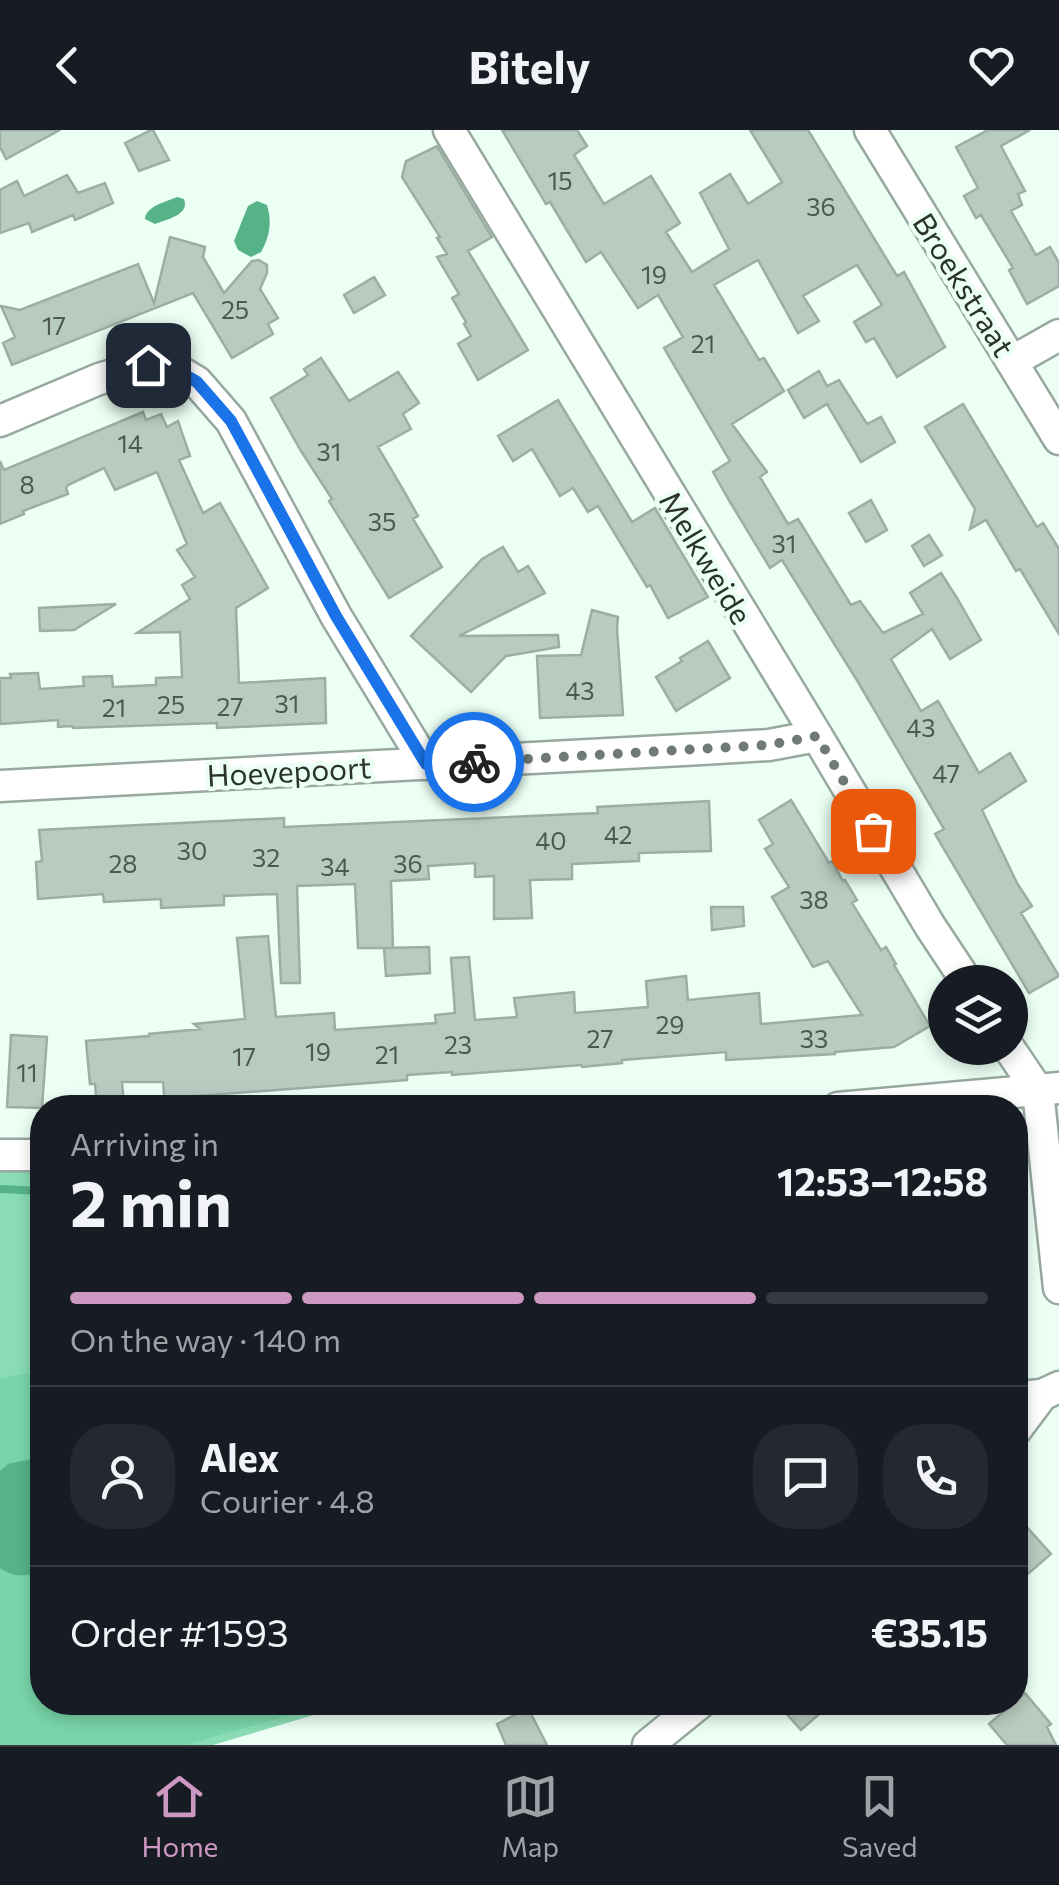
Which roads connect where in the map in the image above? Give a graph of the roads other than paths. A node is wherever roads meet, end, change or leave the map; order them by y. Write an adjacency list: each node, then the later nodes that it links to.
1 (449, 130): 7 (street, Melkweide)
2 (870, 130): 4 (street, Broekstraat)
3 (1059, 335): 4 (street)
4 (1013, 361): 6 (street, Broekstraat)
5 (0, 421): 8 (street)
6 (1059, 439)
7 (817, 736): 8 (street, Hoevepoort); 10 (street, Melkweide)
8 (426, 764): 9 (street, Hoevepoort)
9 (0, 786)
10 (955, 965)
11 (1026, 1065): 12 (street)
12 (1048, 1089): 13 (street); 16 (street)
13 (982, 1095)
14 (0, 1155): 15 (street)
15 (30, 1156)
16 (1059, 1288)
17 (684, 1715): 18 (street)
18 (648, 1745)

